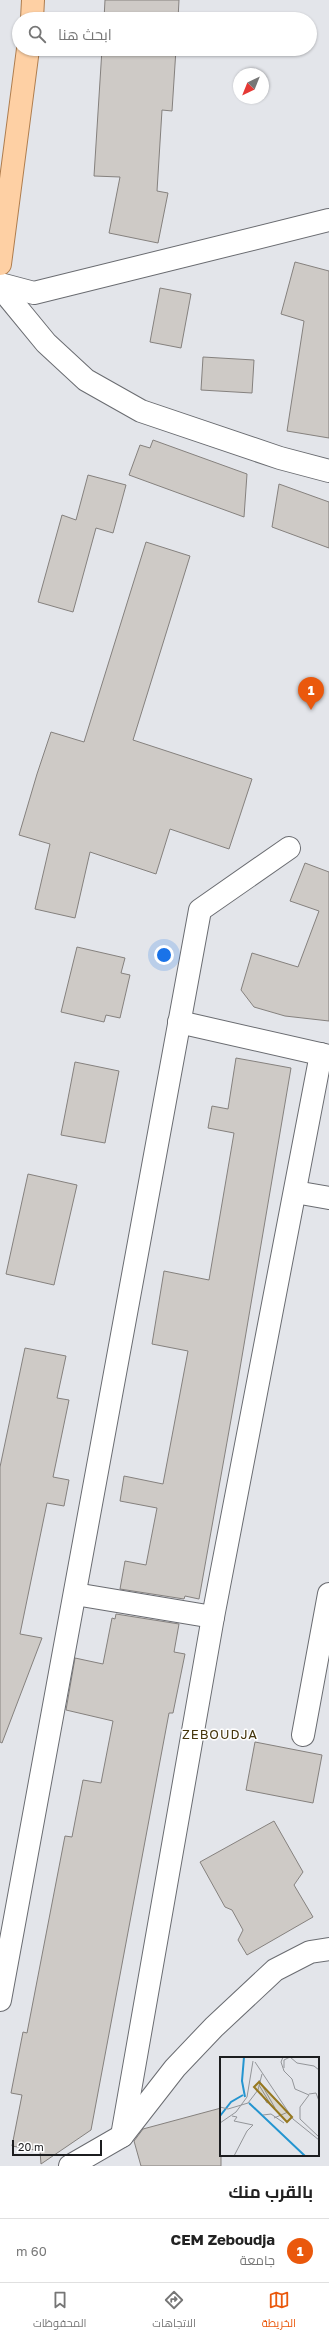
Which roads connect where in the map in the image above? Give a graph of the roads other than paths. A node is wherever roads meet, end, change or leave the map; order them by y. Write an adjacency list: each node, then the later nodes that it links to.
1 (33, 0): 2 (main road)
2 (32, 12)
3 (27, 56): 5 (main road)
4 (329, 220): 6 (street)
5 (0, 264)
6 (0, 285): 7 (street)
7 (329, 471)
8 (289, 848): 9 (street)
9 (179, 1022): 10 (street); 13 (street)
10 (325, 1055): 11 (street)
11 (295, 1192): 12 (street); 15 (street)
12 (329, 1198)
13 (75, 1594): 15 (street); 18 (street)
14 (329, 1594): 16 (street)
15 (213, 1617): 19 (street)
16 (303, 1735)
17 (329, 1949): 19 (street)
18 (0, 2000)
19 (122, 2136): 20 (street)
20 (70, 2166)

